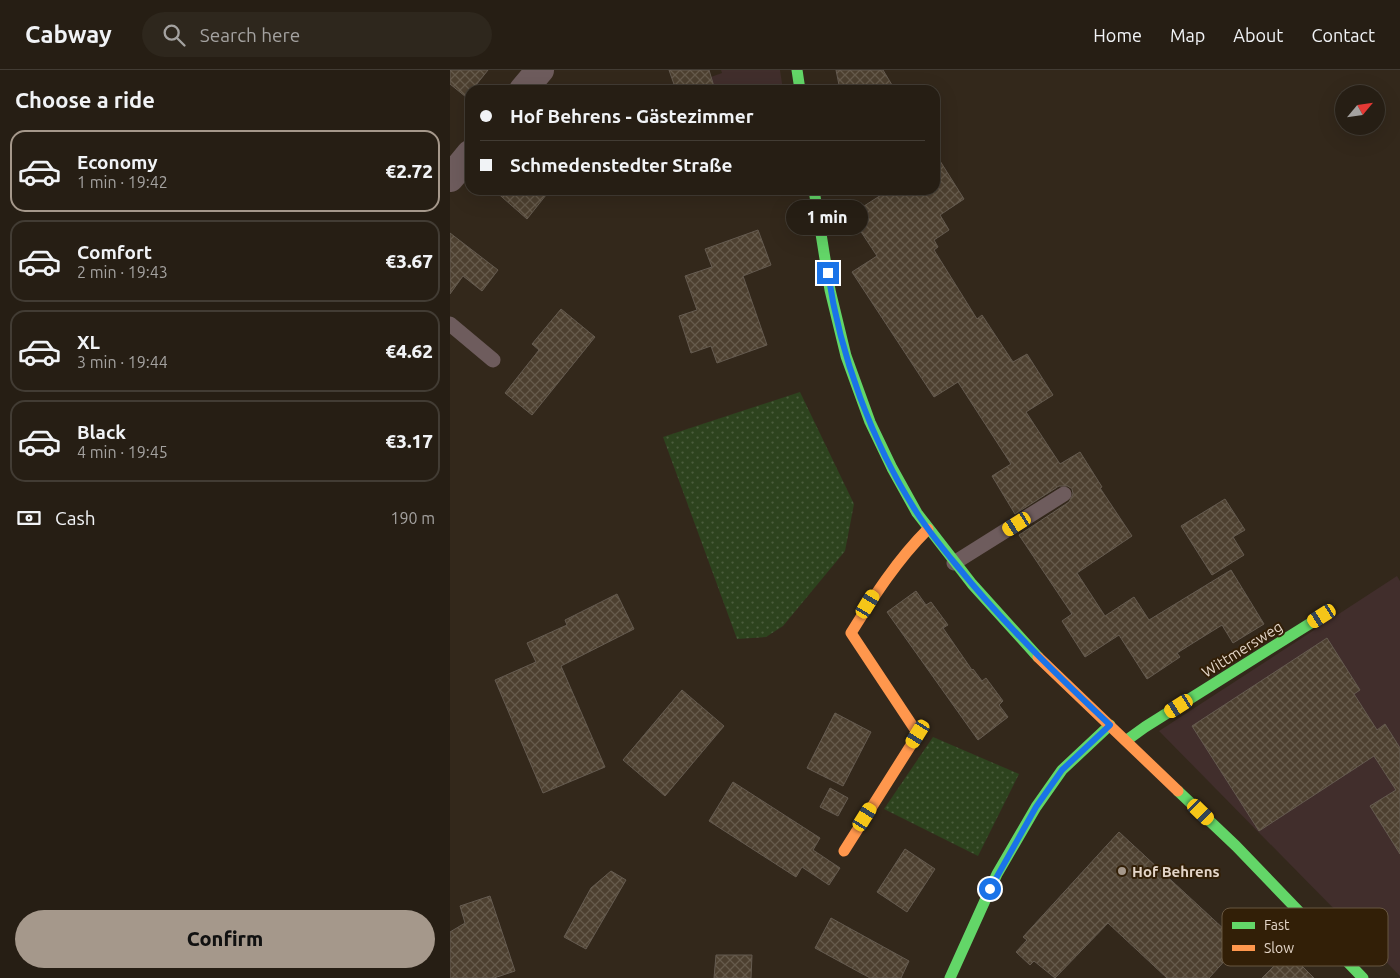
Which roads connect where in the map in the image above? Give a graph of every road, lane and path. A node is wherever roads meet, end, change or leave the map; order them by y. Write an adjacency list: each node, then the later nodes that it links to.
1 (540, 70): 3 (street)
2 (794, 71): 4 (main road)
3 (527, 85)
4 (798, 85)
5 (465, 160): 6 (street)
6 (450, 178)
7 (815, 195): 11 (main road)
8 (450, 324): 9 (lane)
9 (493, 360)
10 (1064, 494): 12 (lane)
11 (928, 529): 12 (main road); 16 (main road)
12 (954, 563): 14 (main road)
13 (1322, 616): 15 (main road, Wittmersweg)
14 (1110, 725): 15 (main road); 19 (main road)
15 (1127, 740): 17 (main road)
16 (844, 851)
17 (1296, 908)
18 (1351, 966): 20 (main road)
19 (950, 978)
20 (1363, 978)

